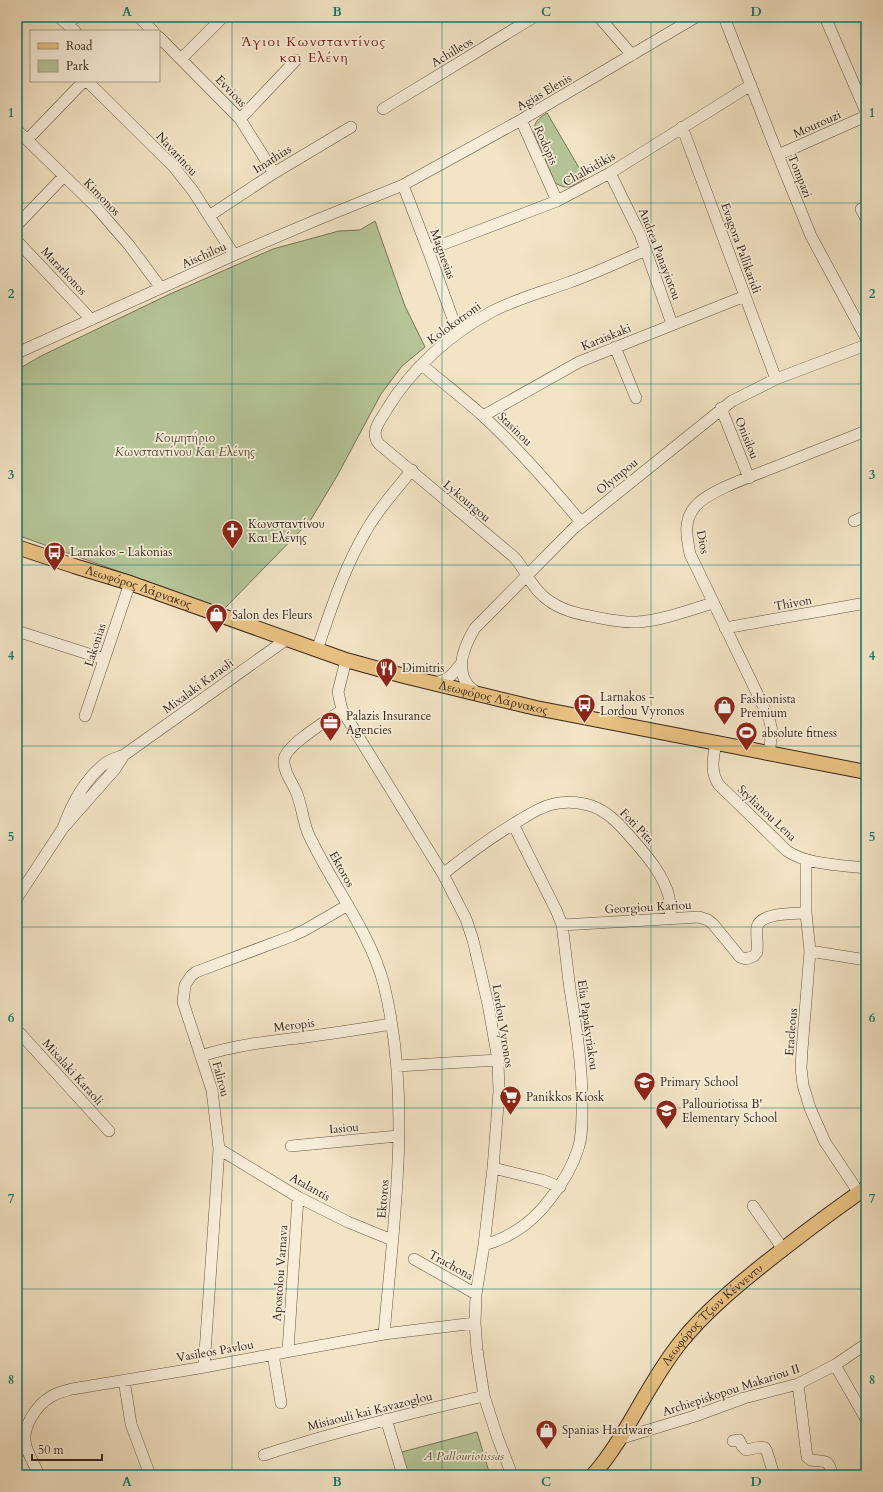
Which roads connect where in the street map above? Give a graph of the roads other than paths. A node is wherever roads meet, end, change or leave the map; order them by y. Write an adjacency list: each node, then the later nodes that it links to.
1 (139, 17): 8 (street)
2 (223, 17): 11 (street)
3 (534, 17): 16 (street, Achilleos)
4 (599, 17): 10 (street)
5 (696, 17): 10 (street, Agias Elenis)
6 (724, 17): 15 (street, Tompazi)
7 (825, 17): 17 (street)
8 (152, 30)
9 (160, 38): 11 (street, Evvioas)
10 (632, 55): 20 (street, Agias Elenis)
11 (181, 59): 19 (street, Evvioas)
12 (296, 60): 19 (street)
13 (83, 82): 24 (street)
14 (89, 82): 31 (street, Navarinou)
15 (751, 85): 22 (street, Chalkidikis); 25 (street, Tompazi)
16 (383, 109)
17 (866, 112)
18 (866, 116): 25 (street, Mourouzi)
19 (240, 119): 26 (street, Evvioas)
20 (521, 120): 29 (street, Agias Elenis); 30 (street, Rodopis)
21 (351, 127): 26 (street, Imathias)
22 (682, 127): 27 (street, Chalkidikis); 38 (street, Evagora Pallikaridi)
23 (17, 130): 24 (street, Kimonos)
24 (27, 140): 28 (street, Kimonos)
25 (778, 155): 42 (street, Tompazi)
26 (274, 172): 31 (street, Imathias)
27 (610, 173): 30 (street, Chalkidikis); 35 (street, Andrea Panayiotou)
28 (64, 176): 32 (street); 37 (street, Kimonos)
29 (403, 185): 34 (street, Magnesias); 36 (street, Aischilou)
30 (557, 201): 34 (street, Chalkidikis)
31 (209, 216): 36 (street, Navarinou)
32 (17, 225)
33 (17, 241): 39 (street, Marathonos)
34 (428, 250): 41 (street, Magnesias)
35 (646, 250): 40 (street, Andrea Panayiotou); 41 (street, Kolokotroni)
36 (234, 256): 37 (street, Aischilou)
37 (161, 288): 39 (street, Aischilou)
38 (745, 296): 40 (street, Karaiskaki); 47 (street, Evagora Pallikaridi)
39 (91, 320): 45 (street, Aischilou)
40 (672, 324): 44 (street, Karaiskaki)
41 (458, 333): 46 (street, Kolokotroni)
42 (866, 338)
43 (866, 345): 47 (street, Olympou)
44 (615, 348): 48 (street); 50 (street, Karaiskaki)
45 (17, 353)
46 (422, 365): 50 (street, Stasinou); 52 (street, Kolokotroni)
47 (776, 379): 49 (street, Olympou)
48 (636, 398)
49 (721, 408): 54 (street, Onisilou); 57 (street, Olympou)
50 (483, 416): 57 (street, Stasinou)
51 (866, 431): 54 (street, Dios)
52 (386, 449): 53 (street, Lykourgou)
53 (412, 470): 59 (street, Lykourgou); 66 (street)
54 (749, 478): 61 (street, Dios)
55 (866, 516): 56 (street)
56 (854, 521)
57 (581, 522): 59 (street, Olympou)
58 (17, 546): 60 (main road, Λεωφόρος Λάρνακος)
59 (527, 577): 61 (street, Lykourgou); 67 (street, Olympou)
60 (130, 583): 65 (main road, Λεωφόρος Λάρνακος); 68 (street, Lakonias)
61 (713, 603): 63 (street, Dios)
62 (865, 604): 63 (street, Thivon)
63 (725, 628): 77 (street, Dios)
64 (17, 631): 68 (street)
65 (287, 639): 66 (main road, Λεωφόρος Λάρνακος); 78 (street, Mixalaki Karaoli)
66 (317, 650): 69 (main road, Λεωφόρος Λάρνακος)
67 (463, 652): 70 (street); 73 (street, Olympou)
68 (104, 659): 75 (street, Lakonias)
69 (346, 660): 71 (main road, Λεωφόρος Λάρνακος); 74 (street, Lordou Vyronos)
70 (458, 666): 71 (street); 72 (street)
71 (433, 683): 72 (main road, Λεωφόρος Λάρνακος)
72 (454, 688): 73 (main road, Λεωφόρος Λάρνακος)
73 (478, 694): 76 (main road, Λεωφόρος Λάρνακος)
74 (342, 710): 86 (street, Lordou Vyronos); 88 (street, Ektoros)
75 (85, 716)
76 (716, 743): 77 (main road, Λεωφόρος Λάρνακος); 84 (street, Stylianou Lena)
77 (770, 754): 79 (main road, Λεωφόρος Λάρνακος)
78 (124, 755): 80 (street, Mixalaki Karaoli); 81 (street, Mixalaki Karaoli)
79 (866, 772)
80 (93, 775): 81 (street); 83 (street, Mixalaki Karaoli)
81 (102, 783): 83 (street, Mixalaki Karaoli)
82 (513, 824): 86 (street, Foti Pita); 90 (street, Foti Pita); 91 (street, Elia Papakyriakou)
83 (63, 828): 87 (street, Mixalaki Karaoli)
84 (806, 860): 85 (street, Stylianou Lena); 89 (street, Eracleous)
85 (866, 868)
86 (443, 874): 97 (street, Lordou Vyronos)
87 (17, 898)
88 (348, 905): 94 (street, Ektoros); 96 (street, Falirou)
89 (806, 912): 90 (street, Georgiou Kariou); 92 (street, Eracleous)
90 (670, 918): 91 (street, Georgiou Kariou)
91 (562, 925): 104 (street, Elia Papakyriakou)
92 (810, 951): 93 (street); 105 (street, Eracleous)
93 (866, 960)
94 (391, 1024): 96 (street, Meropis); 98 (street, Ektoros)
95 (17, 1030): 99 (street, Mixalaki Karaoli)
96 (201, 1056): 102 (street, Falirou)
97 (498, 1060): 98 (street); 103 (street, Lordou Vyronos)
98 (397, 1066): 100 (street, Ektoros)
99 (109, 1131)
100 (398, 1136): 101 (street, Iasiou); 108 (street, Ektoros)
101 (291, 1146)
102 (219, 1149): 106 (street, Atalantis); 119 (street, Falirou)
103 (493, 1168): 104 (street); 109 (street, Lordou Vyronos)
104 (560, 1187): 109 (street, Elia Papakyriakou)
105 (862, 1190): 110 (main road, Λεωφόρος Τζων Κέννεντυ)
106 (298, 1197): 108 (street, Atalantis); 116 (street, Apostolou Varnava)
107 (753, 1206): 110 (street)
108 (392, 1240): 114 (street, Ektoros)
109 (484, 1245): 112 (street, Lordou Vyronos)
110 (783, 1249): 126 (main road, Λεωφόρος Τζων Κέννεντυ)
111 (414, 1259): 112 (street, Trachona)
112 (476, 1294): 113 (street, Lordou Vyronos)
113 (475, 1323): 114 (street, Vasileos Pavlou); 122 (street, Lordou Vyronos)
114 (384, 1334): 116 (street, Vasileos Pavlou)
115 (866, 1344): 118 (street, Archiepiskopou Makariou II)
116 (288, 1351): 117 (street, Vasileos Pavlou)
117 (273, 1354): 119 (street, Vasileos Pavlou); 123 (street)
118 (835, 1365): 121 (street, Archiepiskopou Makariou II); 125 (street)
119 (204, 1367): 120 (street, Vasileos Pavlou)
120 (124, 1380): 129 (street, Vasileos Pavlou); 130 (street)
121 (798, 1384): 126 (street, Archiepiskopou Makariou II); 135 (street)
122 (484, 1396): 124 (street, Misiaouli kai Kavazoglou); 132 (street, Lordou Vyronos)
123 (281, 1403)
124 (386, 1419): 128 (street, Misiaouli kai Kavazoglou); 131 (street)
125 (866, 1419)
126 (619, 1438): 133 (main road, Λεωφόρος Τζων Κέννεντυ)
127 (733, 1440): 134 (street)
128 (264, 1455)
129 (40, 1475)
130 (150, 1475)
131 (403, 1475)
132 (512, 1475)
133 (593, 1475)
134 (774, 1475)
135 (832, 1475)

